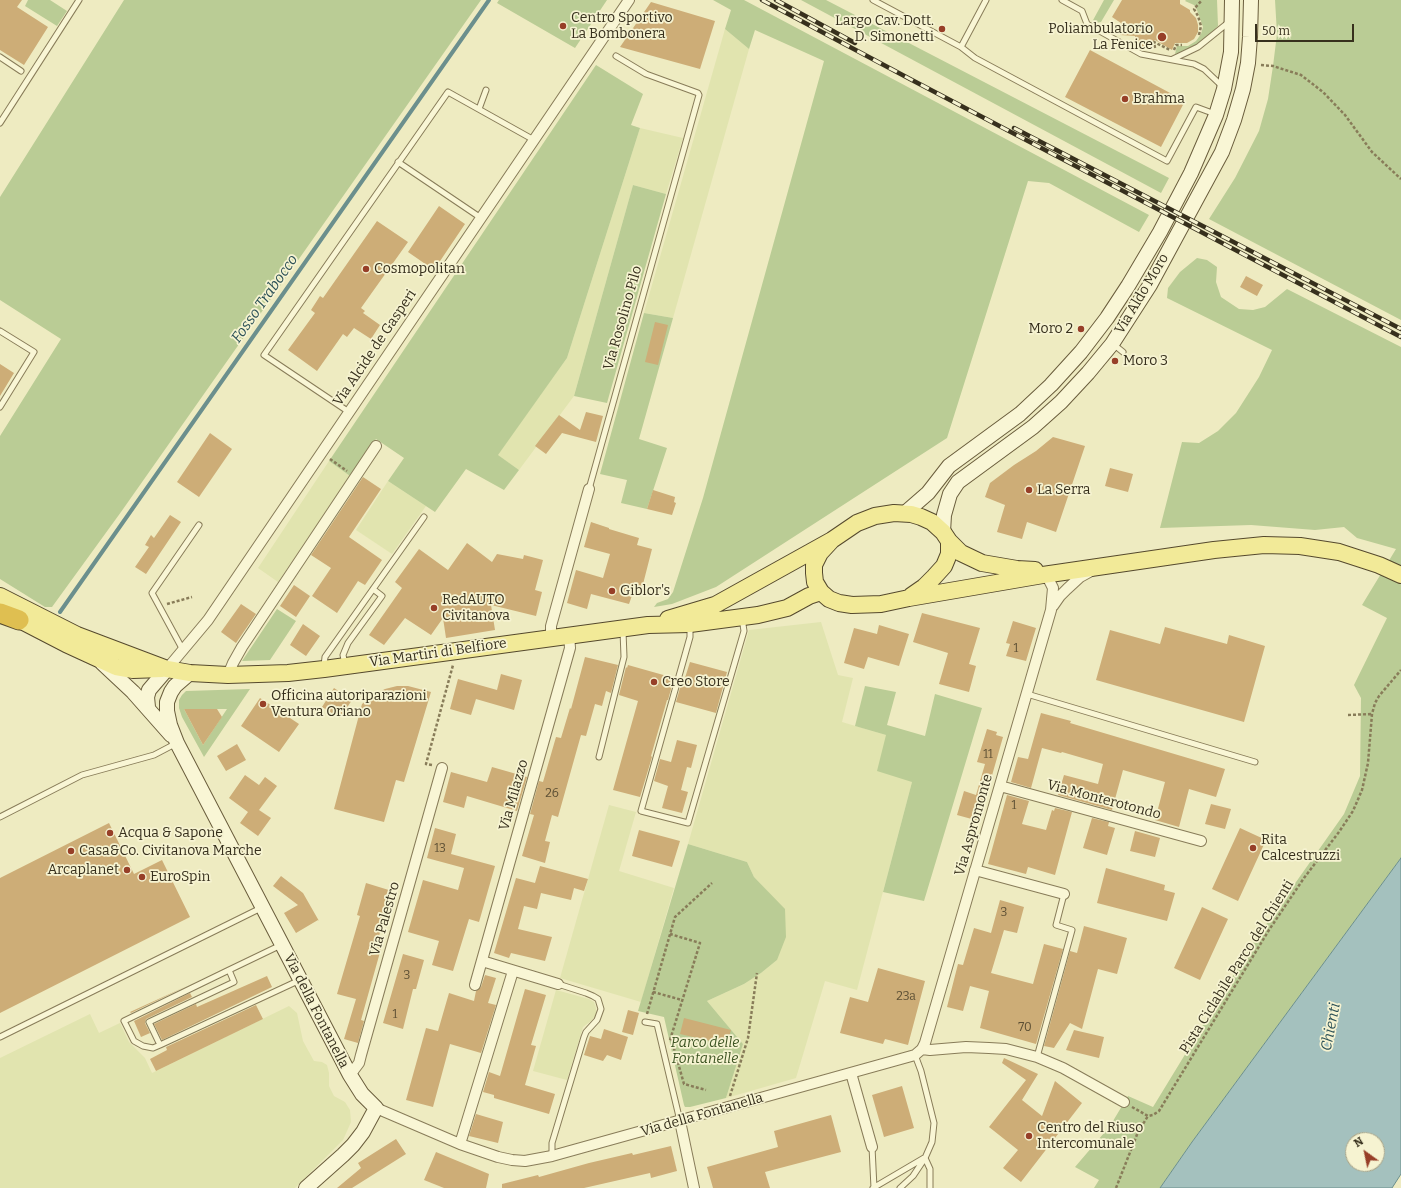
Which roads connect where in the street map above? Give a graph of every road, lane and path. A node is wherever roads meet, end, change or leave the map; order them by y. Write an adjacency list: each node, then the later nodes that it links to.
1 (79, 0): 23 (lane)
2 (629, 0): 24 (street, Via Alcide de Gasperi)
3 (873, 0): 12 (lane)
4 (986, 0): 12 (lane)
5 (1062, 0): 15 (lane)
6 (1202, 0): 10 (path)
7 (1232, 0): 9 (street, Via Aldo Moro)
8 (1251, 0): 29 (street, Via Aldo Moro)
9 (1233, 18): 16 (lane); 19 (street, Via Aldo Moro)
10 (1195, 40)
11 (1185, 45): 15 (path)
12 (961, 47): 22 (lane)
13 (616, 56): 36 (lane, Via Rosolino Pilo)
14 (0, 57): 18 (lane)
15 (1156, 58): 16 (lane)
16 (1172, 59): 19 (lane)
17 (1273, 66): 26 (path)
18 (22, 71)
19 (1224, 89): 22 (street, Via Aldo Moro)
20 (486, 90): 21 (lane)
21 (478, 109): 24 (lane); 25 (lane)
22 (1216, 115): 37 (street, Via Aldo Moro)
23 (0, 122)
24 (534, 140): 27 (street, Via Alcide de Gasperi)
25 (398, 162): 27 (lane); 32 (lane)
26 (1401, 180)
27 (481, 218): 32 (street, Via Alcide de Gasperi)
28 (0, 331): 31 (lane)
29 (1112, 344): 30 (lane); 40 (street, Via Aldo Moro)
30 (1123, 352)
31 (0, 407)
32 (349, 412): 62 (street, Via Alcide de Gasperi)
33 (376, 446): 35 (street)
34 (333, 462): 35 (path)
35 (356, 477): 70 (street)
36 (589, 489): 61 (street, Via Rosolino Pilo)
37 (905, 513): 40 (main road, Via Martiri di Belfiore); 41 (main road, Via Martiri di Belfiore)
38 (424, 517): 46 (lane)
39 (198, 525): 51 (lane)
40 (946, 537): 42 (main road, Via Martiri di Belfiore); 50 (main road)
41 (832, 540): 47 (main road, Via Martiri di Belfiore); 58 (main road, Via Martiri di Belfiore)
42 (1138, 562): 43 (main road); 44 (main road)
43 (1098, 567): 45 (main road); 53 (street, Via Aspromonte)
44 (1401, 574)
45 (1042, 575): 50 (main road); 53 (street, Via Aspromonte)
46 (373, 589): 64 (lane); 67 (lane)
47 (821, 592): 50 (main road); 55 (main road, Via Martiri di Belfiore)
48 (0, 596): 66 (main road, Via Martiri di Belfiore)
49 (192, 597): 51 (path)
50 (908, 598)
51 (160, 606): 62 (lane)
52 (0, 608): 56 (main road, Via Martiri di Belfiore)
53 (1051, 610): 71 (street, Via Aspromonte)
54 (0, 613): 56 (highway)
55 (742, 618): 57 (main road, Via Martiri di Belfiore); 57 (lane)
56 (19, 620): 63 (main road, Via Martiri di Belfiore)
57 (690, 624): 58 (main road, Via Martiri di Belfiore)
58 (648, 625): 59 (main road, Via Martiri di Belfiore)
59 (622, 628): 60 (main road, Via Martiri di Belfiore); 76 (lane)
60 (569, 636): 61 (main road, Via Martiri di Belfiore); 88 (street, Via Milazzo)
61 (551, 638): 64 (main road, Via Martiri di Belfiore)
62 (183, 650): 66 (street, Via Alcide de Gasperi)
63 (96, 658): 66 (main road, Via Martiri di Belfiore); 72 (street)
64 (345, 666): 67 (main road, Via Martiri di Belfiore)
65 (453, 666): 78 (path)
66 (167, 669): 69 (main road, Via Martiri di Belfiore); 72 (street)
67 (324, 669): 70 (main road, Via Martiri di Belfiore)
68 (1401, 670): 73 (path, Pista Ciclabile Parco del Chienti)
69 (190, 673): 70 (main road, Via Martiri di Belfiore); 75 (street)
70 (228, 675)
71 (1027, 694): 77 (lane); 79 (street, Via Aspromonte)
72 (148, 707): 75 (street)
73 (1372, 714): 74 (path); 111 (path, Pista Ciclabile Parco del Chienti)
74 (1348, 715)
75 (177, 743): 80 (lane); 85 (street, Via della Fontanella)
76 (599, 757)
77 (1255, 762)
78 (442, 768): 106 (street, Via Palestro)
79 (1000, 786): 81 (street, Via Monterotondo); 82 (street, Via Aspromonte)
80 (0, 817)
81 (1201, 840)
82 (975, 870): 84 (street); 102 (street, Via Aspromonte)
83 (712, 883): 86 (path)
84 (1064, 894): 104 (lane)
85 (263, 907): 87 (street, Via della Fontanella); 99 (lane)
86 (670, 934): 95 (path); 96 (path)
87 (282, 945): 89 (lane); 92 (street, Via della Fontanella)
88 (482, 961): 90 (street); 94 (street, Via Milazzo)
89 (228, 970): 101 (lane); 101 (lane)
90 (513, 971): 93 (street); 113 (street)
91 (757, 973): 110 (path)
92 (300, 980): 101 (lane); 106 (street, Via della Fontanella)
93 (558, 984): 115 (lane)
94 (475, 985)
95 (653, 992): 96 (path); 97 (path)
96 (682, 1000): 100 (path)
97 (648, 1013)
98 (645, 1022): 103 (lane)
99 (0, 1037)
100 (670, 1038): 103 (path); 107 (path)
101 (160, 1045)
102 (919, 1052): 104 (street, Via della Fontanella); 105 (street, Via della Fontanella); 116 (lane)
103 (665, 1056): 112 (lane)
104 (1037, 1057): 108 (street, Via della Fontanella)
105 (851, 1073): 110 (street, Via della Fontanella); 114 (street)
106 (350, 1075): 109 (street, Via della Fontanella)
107 (706, 1090)
108 (1124, 1102): 111 (path)
109 (376, 1108): 113 (street, Via della Fontanella); 117 (street)
110 (727, 1108): 112 (street, Via della Fontanella)
111 (1148, 1116): 122 (path)
112 (680, 1121): 115 (street, Via della Fontanella); 118 (street)
113 (460, 1144): 115 (street, Via della Fontanella)
114 (872, 1148): 119 (lane)
115 (552, 1156)
116 (926, 1158): 119 (lane); 120 (lane); 121 (lane)
117 (306, 1188)
118 (694, 1188)
119 (874, 1188)
120 (900, 1188)
121 (930, 1188)
122 (1116, 1188)

